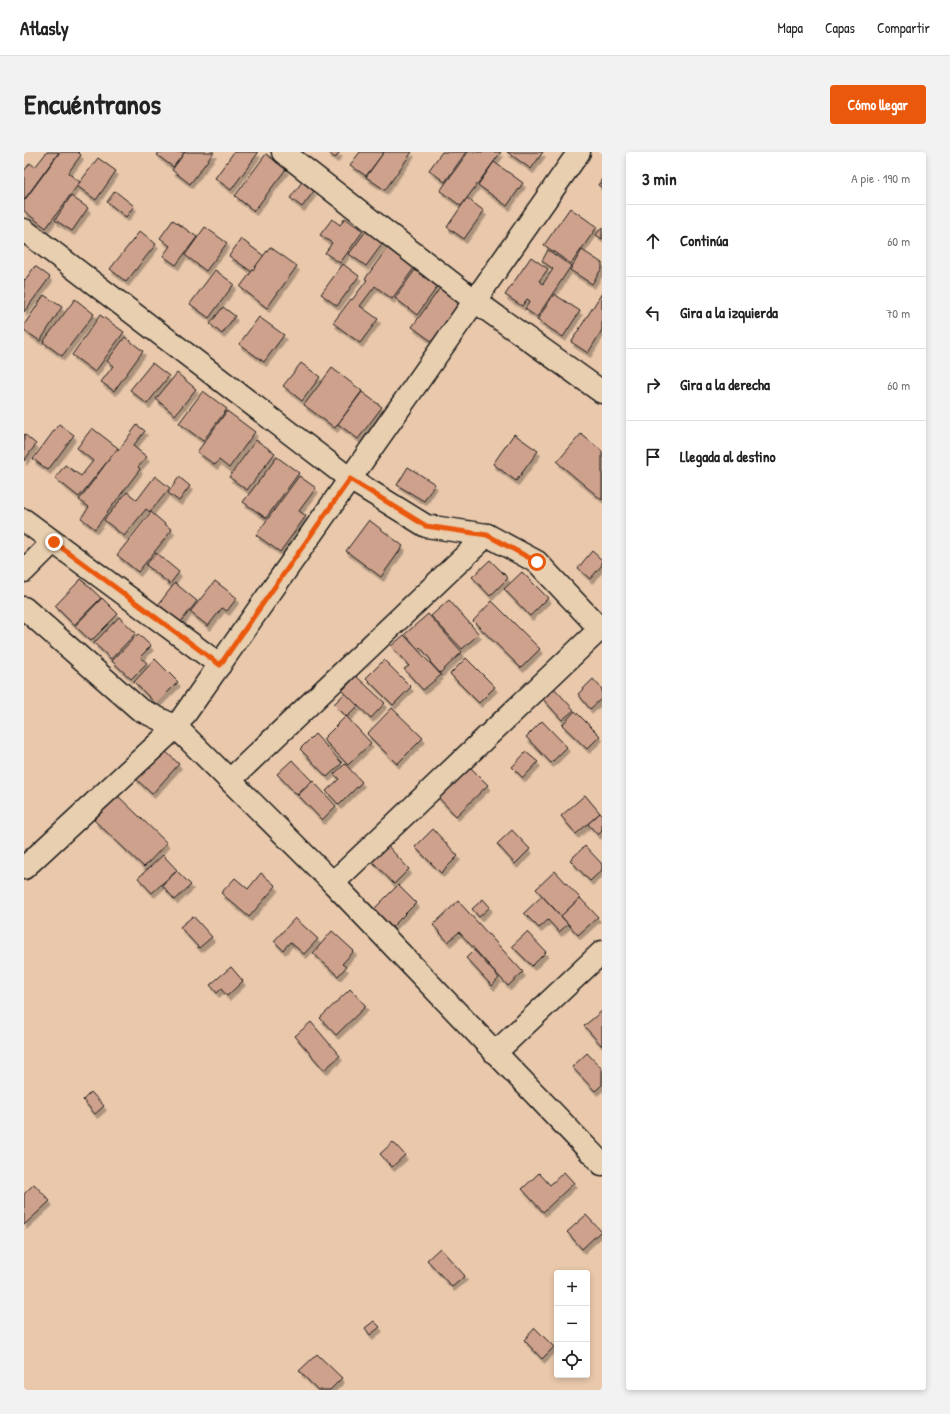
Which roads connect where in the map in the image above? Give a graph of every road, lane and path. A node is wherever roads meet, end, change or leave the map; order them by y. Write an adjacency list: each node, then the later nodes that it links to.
1 (283, 152): 4 (street)
2 (579, 152): 4 (street)
3 (24, 230): 6 (street)
4 (475, 301): 5 (street); 6 (street)
5 (602, 392)
6 (350, 479): 8 (street); 13 (street)
7 (24, 520): 9 (street)
8 (487, 535): 12 (street); 15 (street)
9 (54, 542): 10 (street); 13 (street)
10 (24, 571)
11 (24, 608): 14 (street)
12 (601, 630): 17 (street)
13 (220, 665): 14 (street)
14 (176, 727): 15 (street); 16 (street)
15 (230, 780): 17 (street)
16 (24, 868)
17 (333, 884): 19 (street)
18 (602, 952): 19 (street)
19 (495, 1053): 20 (street)
20 (602, 1164)

